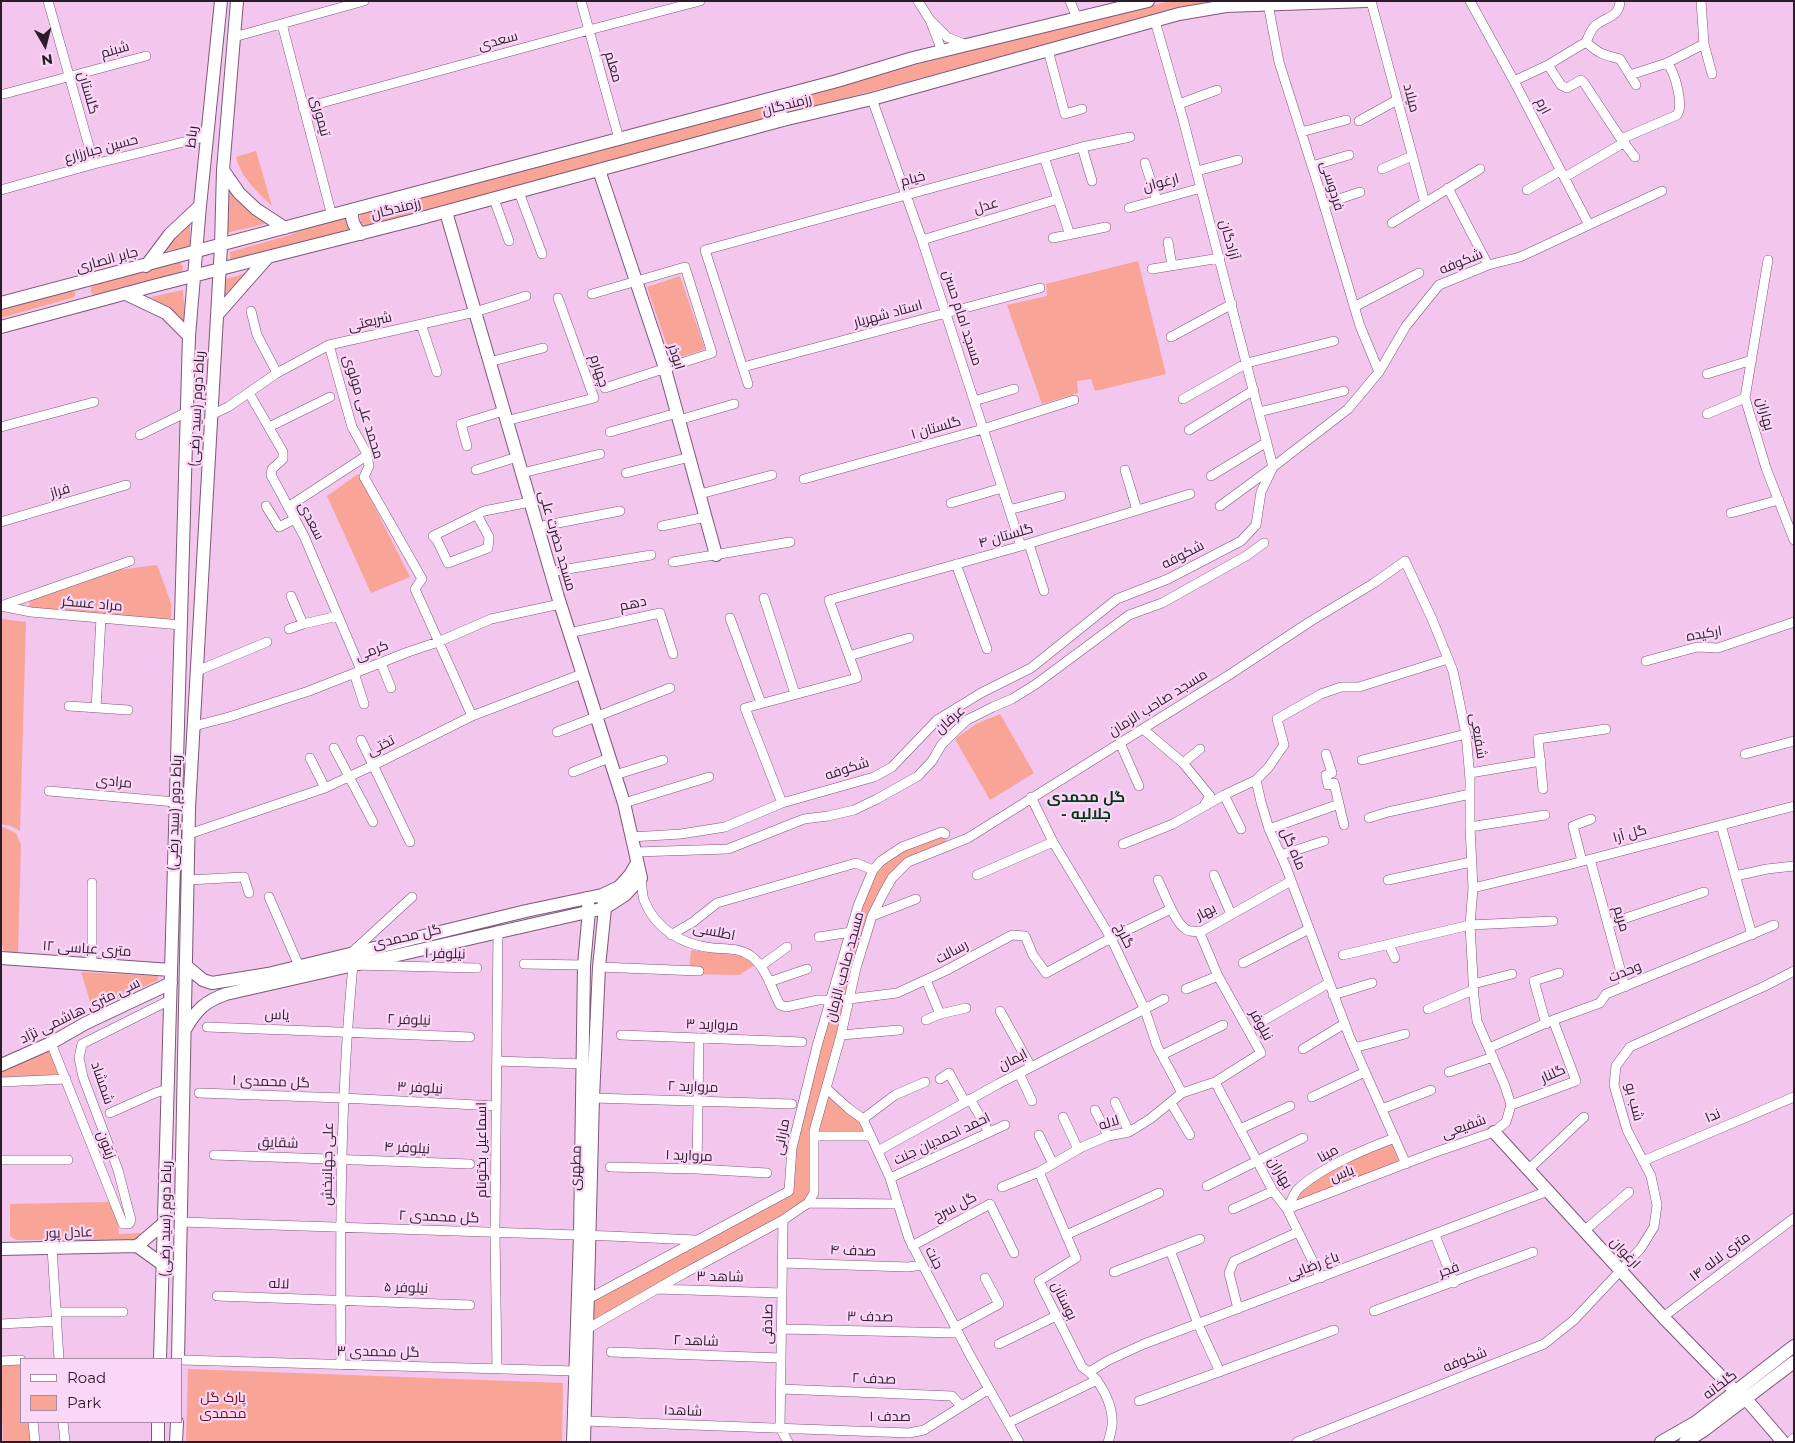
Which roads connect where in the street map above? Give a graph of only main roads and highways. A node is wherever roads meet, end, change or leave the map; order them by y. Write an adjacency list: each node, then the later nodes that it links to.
1 (221, 1): 10 (main road, رباط)
2 (237, 1): 8 (main road)
3 (1148, 1): 5 (main road, رزمندگان)
4 (1366, 1): 7 (main road, رزمندگان)
5 (1120, 4): 6 (main road, رزمندگان)
6 (775, 98): 7 (main road); 11 (main road, رزمندگان)
7 (783, 120): 9 (main road, رزمندگان)
8 (224, 170): 13 (main road); 15 (main road)
9 (599, 170): 12 (main road, رزمندگان); 30 (main road, ابوذر)
10 (200, 206): 16 (main road, رباط); 18 (main road)
11 (352, 211): 13 (main road, رزمندگان); 14 (main road)
12 (446, 212): 14 (main road, رزمندگان); 31 (main road, مسجد حضرت علی)
13 (286, 228): 15 (main road, رزمندگان)
14 (361, 234): 17 (main road, رزمندگان)
15 (221, 246): 16 (main road, جابر انصاری); 19 (main road)
16 (197, 252): 18 (main road, جابر انصاری); 20 (main road, رباط)
17 (268, 257): 19 (main road, رزمندگان); 25 (main road)
18 (146, 266): 21 (main road, جابر انصاری)
19 (220, 270): 20 (main road); 25 (main road, رباط دوم (سید رضی))
20 (194, 276): 22 (main road); 27 (main road, رباط دوم (سید رضی))
21 (78, 284): 23 (main road, جابر انصاری); 24 (main road)
22 (126, 294): 24 (main road); 27 (main road)
23 (1, 303)
24 (84, 305): 26 (main road)
25 (217, 315): 29 (main road, رباط دوم (سید رضی))
26 (1, 327)
27 (189, 336): 28 (main road, رباط دوم (سید رضی))
28 (184, 502): 29 (main road); 40 (main road, رباط دوم (سید رضی))
29 (206, 503): 39 (main road, رباط دوم (سید رضی))
30 (716, 555)
31 (636, 857): 32 (main road, مسجد حضرت علی); 33 (main road, گل محمدی)
32 (641, 878): 35 (main road, گل محمدی)
33 (602, 895): 34 (main road, گل محمدی); 35 (main road, مطهری)
34 (587, 898): 36 (main road, مطهری); 38 (main road, گل محمدی)
35 (605, 908): 36 (main road, گل محمدی); 50 (main road, مطهری)
36 (590, 911): 38 (main road, گل محمدی); 50 (main road, مطهری)
37 (1, 958): 40 (main road, ۱۲ متری عباسی)
38 (352, 959): 42 (main road, گل محمدی); 43 (main road, گل محمدی)
39 (186, 966): 42 (main road); 44 (main road, رباط دوم (سید رضی))
40 (171, 970): 41 (main road, رباط دوم (سید رضی))
41 (171, 983): 45 (main road, سی متری هاشمی نژاد); 46 (main road, رباط دوم (سید رضی))
42 (212, 983): 43 (main road)
43 (212, 999): 44 (main road, گل محمدی)
44 (185, 1030): 47 (main road, رباط دوم (سید رضی))
45 (1, 1065)
46 (168, 1089): 47 (main road); 49 (main road, رباط دوم (سید رضی))
47 (184, 1090): 56 (main road, رباط دوم (سید رضی))
48 (1494, 1132): 58 (main road, ارغوان)
49 (164, 1223): 51 (main road); 53 (main road, رباط دوم (سید رضی))
50 (585, 1235): 63 (main road, مطهری); 64 (main road, مطهری)
51 (138, 1246): 52 (main road, عادل پور); 53 (main road)
52 (1, 1250)
53 (162, 1264): 55 (main road, رباط دوم (سید رضی))
54 (1794, 1346): 58 (main road, گلخانه)
55 (160, 1358)
56 (180, 1358)
57 (1794, 1362): 58 (main road, گلخانه)
58 (1741, 1398): 65 (main road, گلخانه); 66 (main road, گلخانه); 67 (main road); 68 (main road)
59 (158, 1423): 61 (main road)
60 (177, 1423): 62 (main road)
61 (158, 1442)
62 (176, 1442)
63 (573, 1442)
64 (584, 1442)
65 (1661, 1442)
66 (1686, 1442)
67 (1775, 1442)
68 (1783, 1442)

